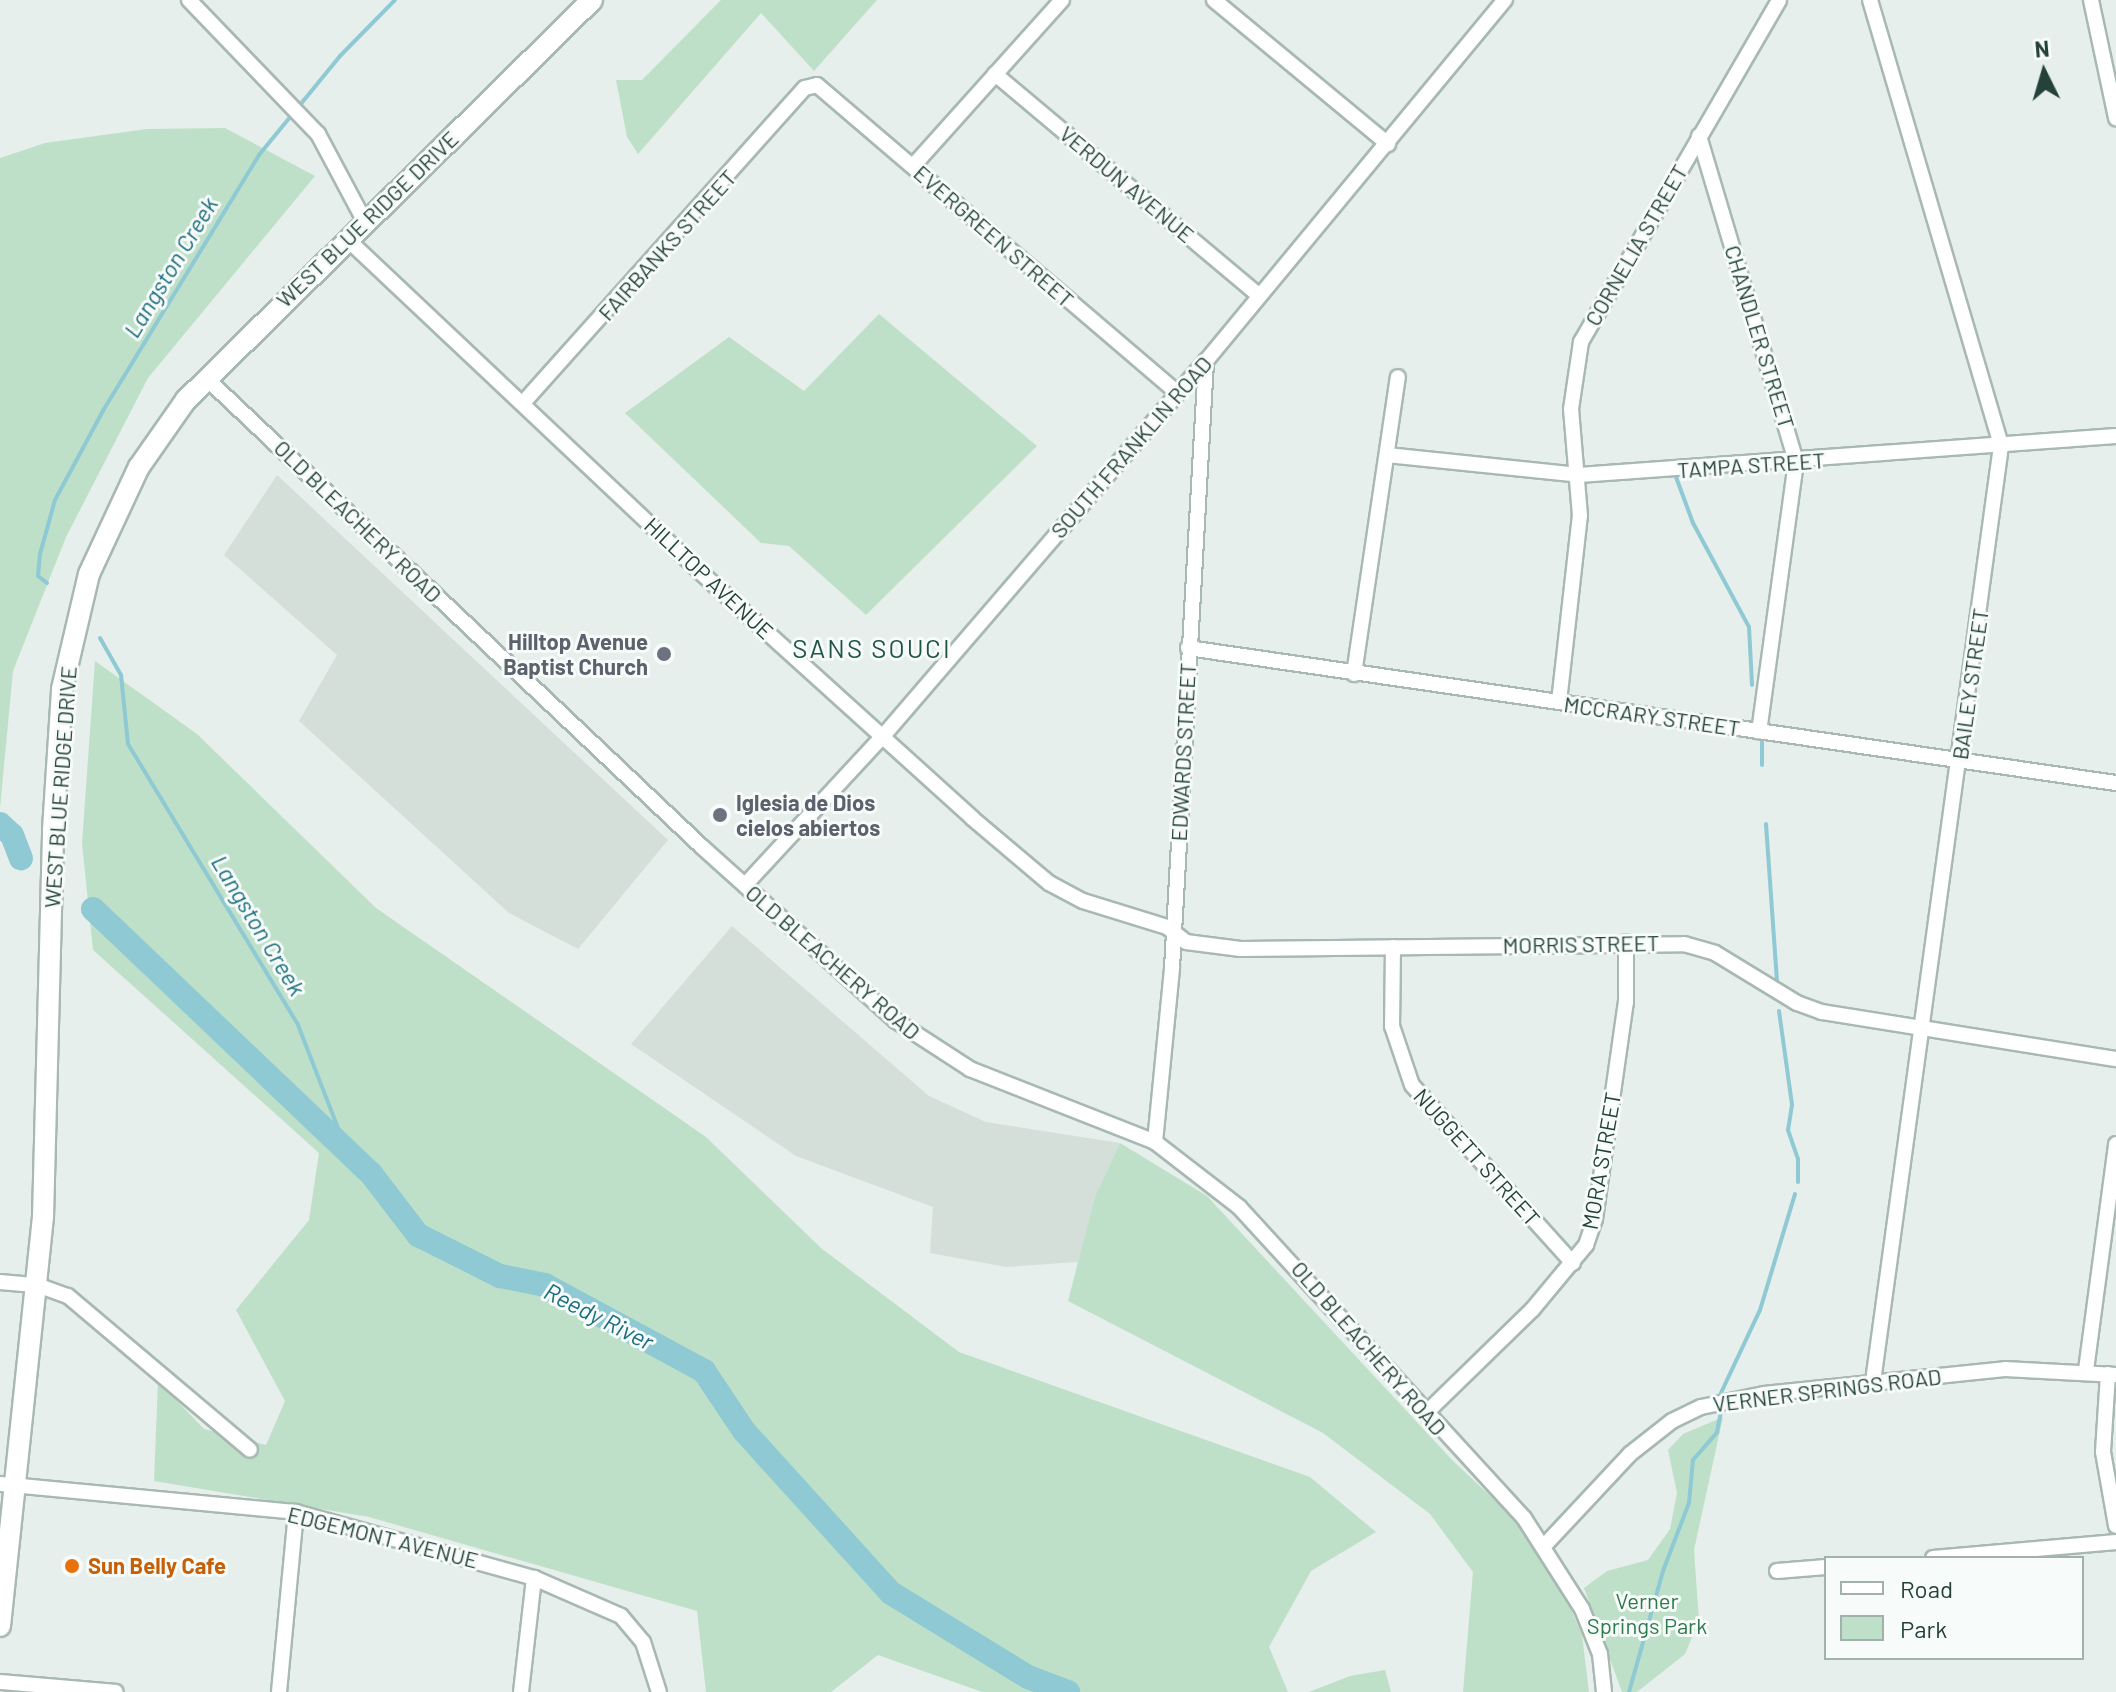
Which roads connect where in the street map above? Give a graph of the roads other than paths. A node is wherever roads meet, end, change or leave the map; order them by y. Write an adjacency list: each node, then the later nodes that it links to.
1 (189, 0): 15 (street)
2 (592, 0): 15 (main road, WEST BLUE RIDGE DRIVE)
3 (1062, 0): 9 (street)
4 (1214, 0): 13 (street)
5 (1505, 0): 13 (street, SOUTH FRANKLIN ROAD)
6 (1779, 0): 12 (street, CORNELIA STREET)
7 (1870, 0): 24 (street, BAILEY STREET)
8 (2091, 0): 11 (street)
9 (995, 74): 14 (street); 17 (street, VERDUN AVENUE)
10 (809, 85): 14 (street, EVERGREEN STREET); 22 (street, FAIRBANKS STREET)
11 (2116, 118)
12 (1699, 136): 26 (street, CHANDLER STREET); 27 (street, CORNELIA STREET)
13 (1388, 144): 17 (street, SOUTH FRANKLIN ROAD)
14 (913, 166): 21 (street, EVERGREEN STREET)
15 (365, 222): 16 (main road, WEST BLUE RIDGE DRIVE)
16 (347, 239): 20 (main road, WEST BLUE RIDGE DRIVE); 22 (street, HILLTOP AVENUE)
17 (1258, 295): 18 (street, SOUTH FRANKLIN ROAD)
18 (1206, 361): 21 (street, SOUTH FRANKLIN ROAD); 28 (street, EDWARDS STREET)
19 (1398, 377): 25 (street)
20 (206, 378): 35 (street, OLD BLEACHERY ROAD); 45 (main road, WEST BLUE RIDGE DRIVE)
21 (1177, 393): 32 (street, SOUTH FRANKLIN ROAD)
22 (523, 403): 32 (street, HILLTOP AVENUE)
23 (2116, 436): 24 (street, TAMPA STREET)
24 (2001, 446): 26 (street, TAMPA STREET); 33 (street, BAILEY STREET)
25 (1387, 455): 27 (street, TAMPA STREET); 29 (street)
26 (1796, 462): 27 (street, TAMPA STREET); 31 (street, CHANDLER STREET)
27 (1579, 475): 30 (street, CORNELIA STREET)
28 (1188, 648): 29 (street, MCCRARY STREET); 36 (street, EDWARDS STREET)
29 (1354, 674): 30 (street, MCCRARY STREET)
30 (1559, 702): 31 (street, MCCRARY STREET)
31 (1759, 731): 33 (street, MCCRARY STREET)
32 (884, 735): 35 (street, SOUTH FRANKLIN ROAD); 36 (street, HILLTOP AVENUE)
33 (1958, 761): 34 (street, MCCRARY STREET); 39 (street, BAILEY STREET)
34 (2116, 783)
35 (745, 885): 41 (street, OLD BLEACHERY ROAD)
36 (1173, 933): 38 (street, MORRIS STREET); 41 (street, EDWARDS STREET)
37 (1626, 942): 38 (street, MORRIS STREET); 39 (street, MORRIS STREET); 43 (street, MORA STREET)
38 (1393, 947): 43 (street, NUGGETT STREET)
39 (1921, 1028): 40 (street, MORRIS STREET); 48 (street, BAILEY STREET)
40 (2116, 1059)
41 (1155, 1142): 49 (street, OLD BLEACHERY ROAD)
42 (2116, 1144): 46 (street)
43 (1573, 1263): 49 (street, MORA STREET)
44 (0, 1282): 45 (street)
45 (37, 1285): 50 (street); 51 (main road, WEST BLUE RIDGE DRIVE)
46 (2086, 1370): 47 (street, VERNER SPRINGS ROAD); 48 (street, VERNER SPRINGS ROAD)
47 (2112, 1374): 53 (street)
48 (1873, 1382): 55 (street, VERNER SPRINGS ROAD)
49 (1426, 1413): 55 (street, OLD BLEACHERY ROAD)
50 (250, 1450)
51 (8, 1485): 52 (street, EDGEMONT AVENUE); 60 (main road, WEST BLUE RIDGE DRIVE)
52 (296, 1512): 59 (street, EDGEMONT AVENUE); 63 (street)
53 (2116, 1526)
54 (2116, 1542): 56 (street)
55 (1544, 1546): 66 (street, OLD BLEACHERY ROAD)
56 (1956, 1556)
57 (1824, 1567): 58 (street)
58 (1777, 1571)
59 (534, 1578): 64 (street); 65 (street, EDGEMONT AVENUE)
60 (0, 1626)
61 (0, 1682): 62 (street)
62 (116, 1692)
63 (279, 1692)
64 (521, 1692)
65 (659, 1692)
66 (1604, 1692)

